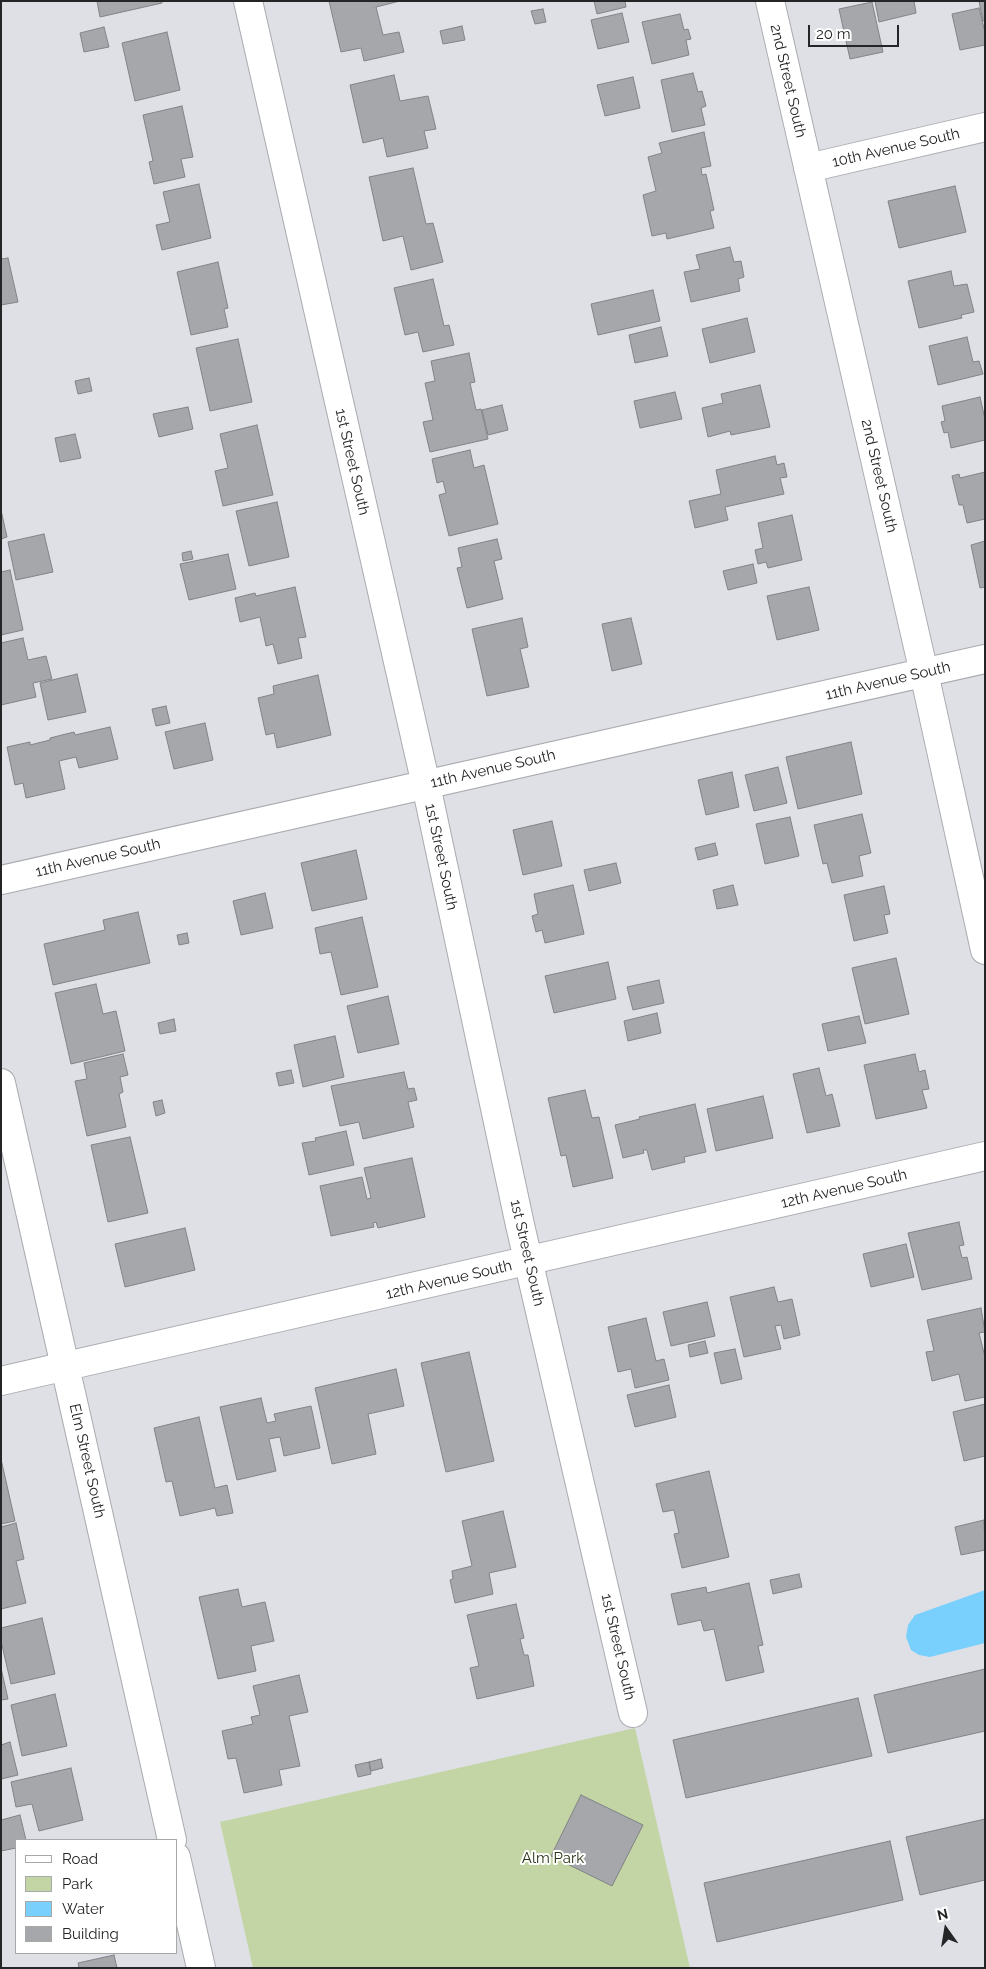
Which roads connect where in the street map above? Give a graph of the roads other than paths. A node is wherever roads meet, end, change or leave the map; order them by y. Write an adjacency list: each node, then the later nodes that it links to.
1 (248, 1): 7 (street, 1st Street South)
2 (770, 1): 4 (street, 2nd Street South)
3 (985, 127): 4 (street, 10th Avenue South)
4 (808, 168): 6 (street, 2nd Street South)
5 (985, 659): 6 (street, 11th Avenue South)
6 (924, 673): 7 (street, 11th Avenue South); 9 (street, 2nd Street South)
7 (426, 785): 8 (street, 11th Avenue South); 12 (street, 1st Street South)
8 (1, 880)
9 (985, 950)
10 (1, 1083): 13 (street, Elm Street South)
11 (985, 1156): 12 (street, 12th Avenue South)
12 (529, 1262): 13 (street, 12th Avenue South); 15 (street, 1st Street South)
13 (66, 1366): 14 (street, 12th Avenue South); 16 (street, Elm Street South)
14 (1, 1382)
15 (633, 1712)
16 (172, 1839)
17 (178, 1866): 18 (street)
18 (201, 1968)

